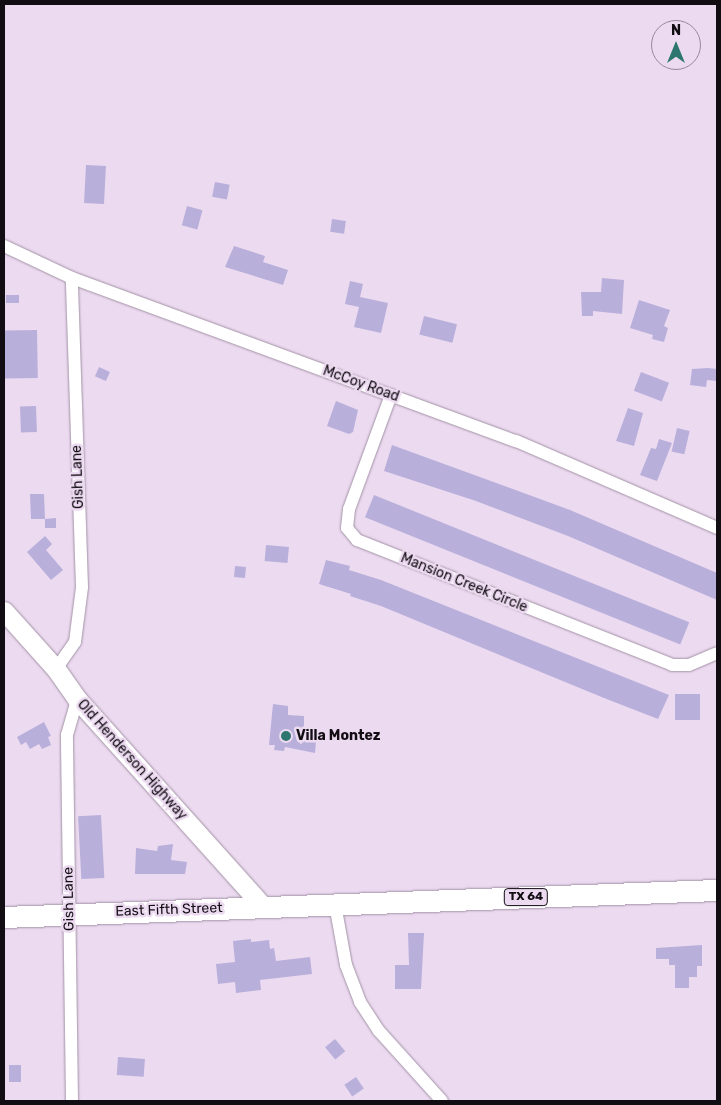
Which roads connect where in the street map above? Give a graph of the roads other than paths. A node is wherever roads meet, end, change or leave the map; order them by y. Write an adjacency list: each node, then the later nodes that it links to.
1 (4, 246): 2 (street, McCoy Road)
2 (72, 278): 3 (street, McCoy Road); 7 (street, Gish Lane)
3 (391, 395): 4 (street, McCoy Road); 6 (street, Mansion Creek Circle)
4 (717, 528)
5 (4, 611): 7 (main road, Old Henderson Highway)
6 (717, 653)
7 (56, 669): 8 (main road, Old Henderson Highway)
8 (78, 699): 11 (main road, Old Henderson Highway); 12 (street, Gish Lane)
9 (717, 890): 10 (main road, TX 64)
10 (334, 904): 11 (main road, East Fifth Street / TX 64); 15 (street)
11 (263, 906): 12 (main road, East Fifth Street / TX 64)
12 (70, 914): 13 (main road, East Fifth Street / TX 64); 14 (street, Gish Lane)
13 (4, 917)
14 (72, 1101)
15 (442, 1101)

